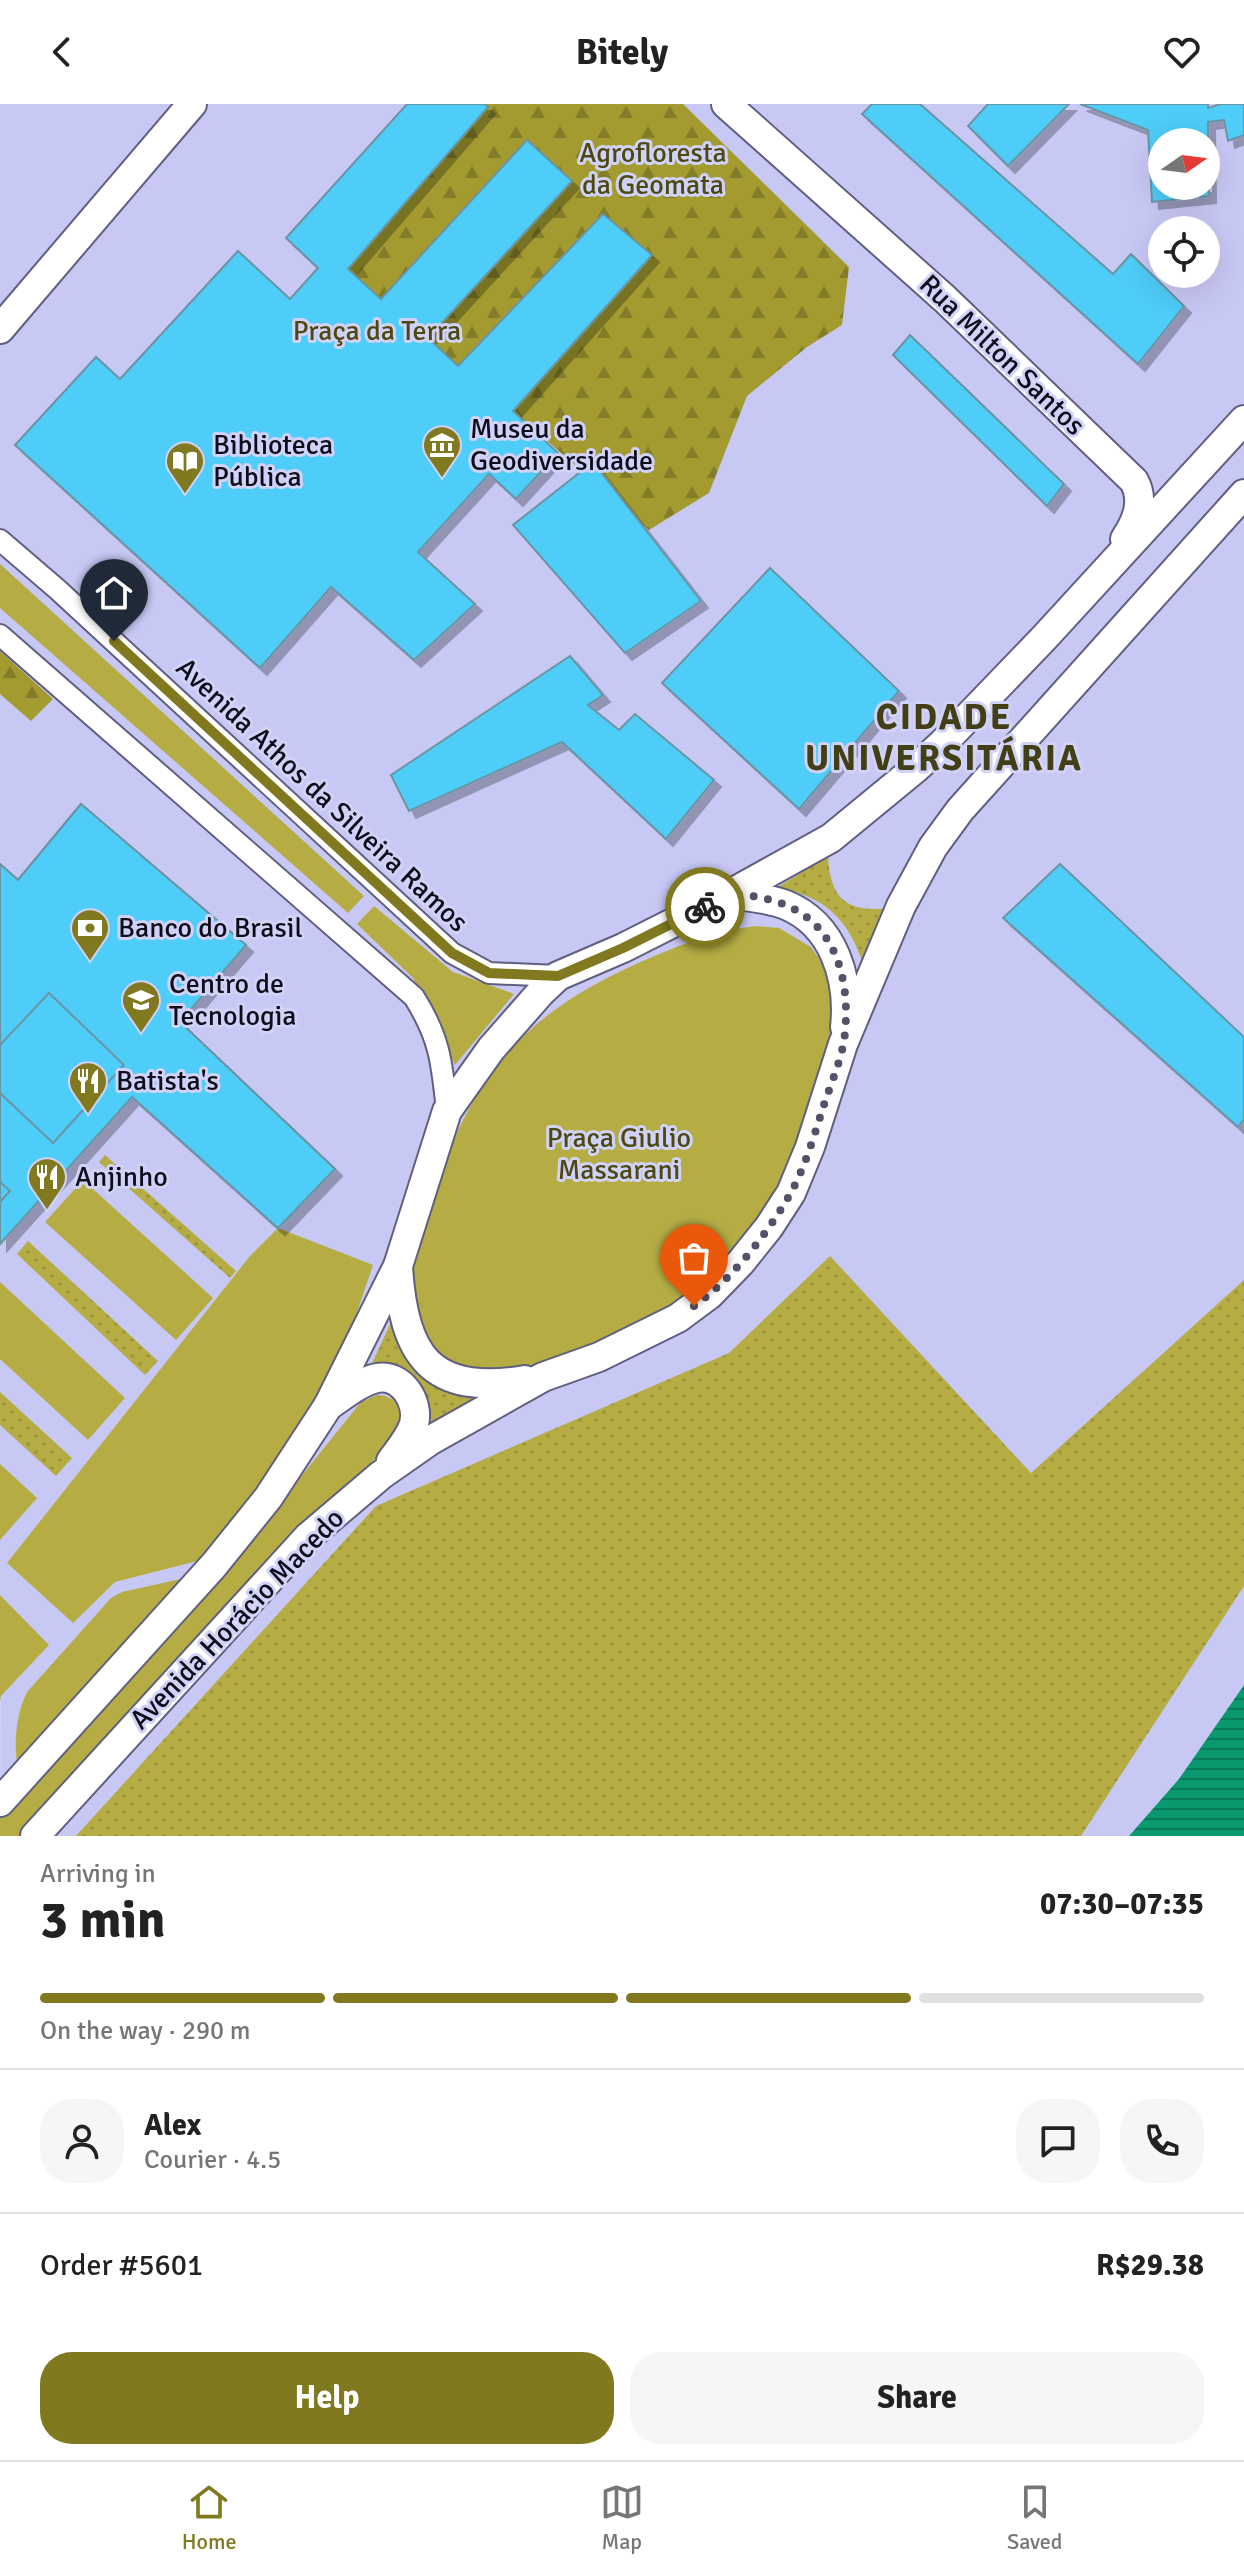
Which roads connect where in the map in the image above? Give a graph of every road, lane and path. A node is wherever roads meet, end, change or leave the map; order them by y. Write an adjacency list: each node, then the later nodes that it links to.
1 (192, 104): 3 (street)
2 (726, 104): 8 (street, Rua Milton Santos)
3 (0, 329)
4 (1244, 420): 8 (street)
5 (1244, 494): 11 (street)
6 (0, 540): 10 (street, Avenida Athos da Silveira Ramos)
7 (0, 635): 12 (street)
8 (1044, 638): 9 (street)
9 (730, 894): 10 (street); 11 (street)
10 (558, 976): 12 (street)
11 (843, 1044): 14 (street)
12 (447, 1111): 13 (street)
13 (398, 1266): 14 (street); 15 (street, Avenida Horácio Macedo)
14 (543, 1377): 16 (street, Avenida Horácio Macedo)
15 (328, 1406): 16 (street); 17 (street, Avenida Horácio Macedo)
16 (381, 1475): 18 (street, Avenida Horácio Macedo)
17 (0, 1802)
18 (35, 1836)

